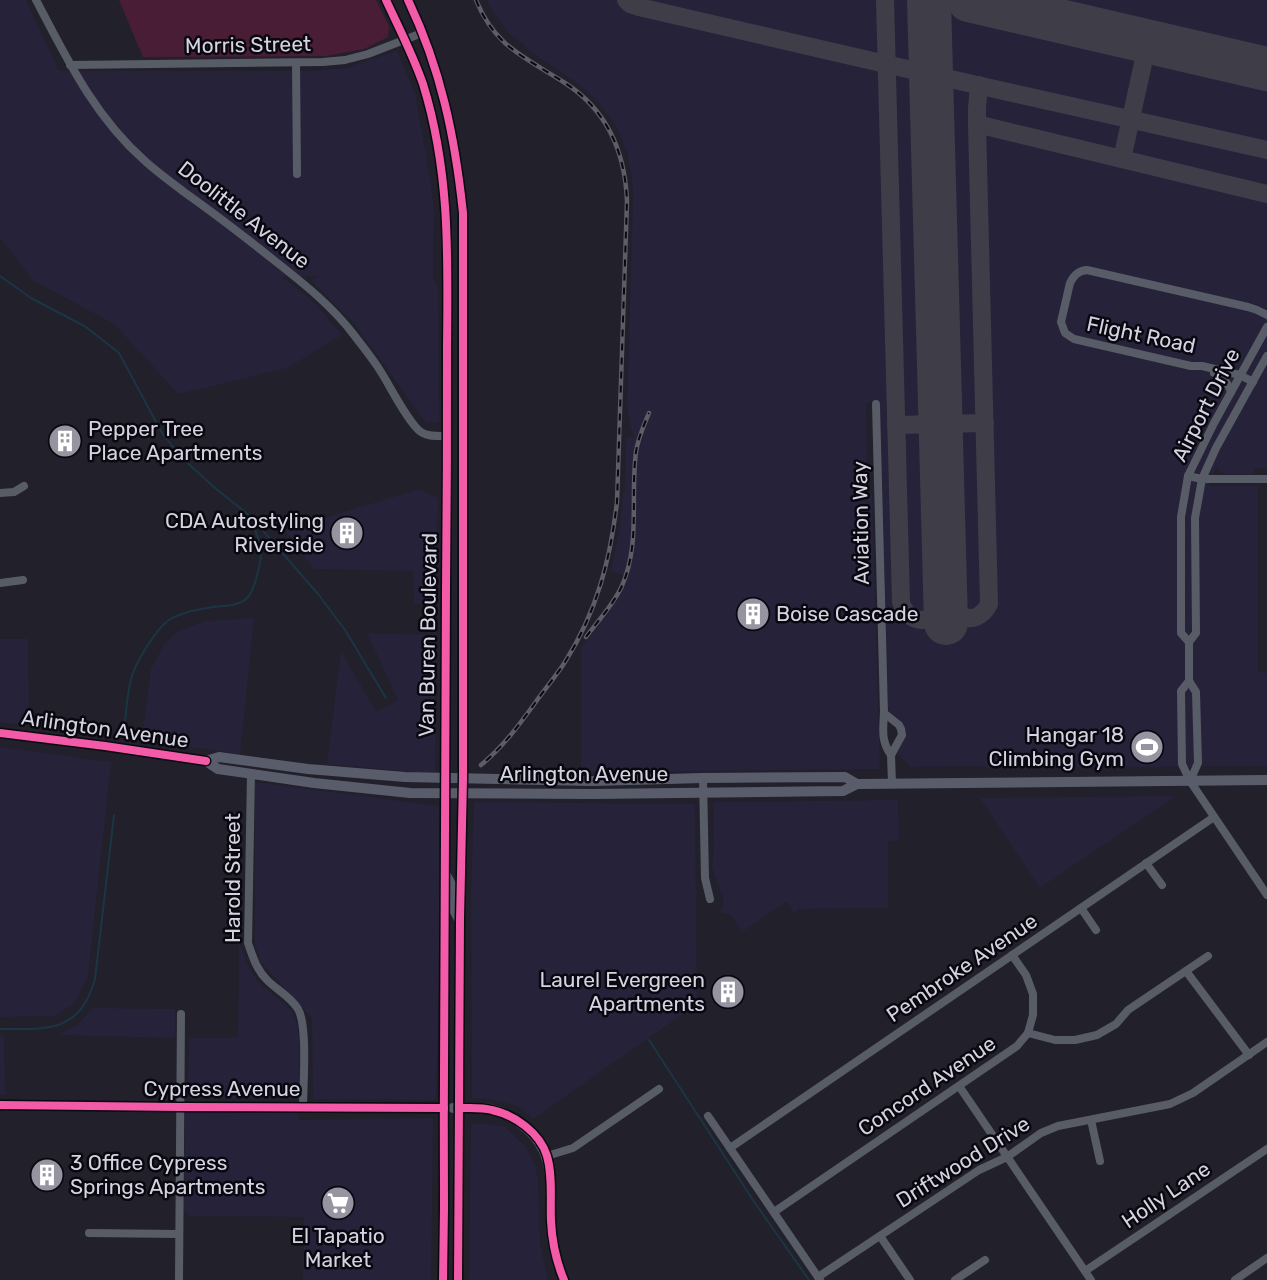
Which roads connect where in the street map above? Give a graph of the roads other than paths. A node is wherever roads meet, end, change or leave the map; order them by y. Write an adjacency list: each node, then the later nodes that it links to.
1 (36, 0): 7 (street, Doolittle Avenue)
2 (386, 0): 5 (main road, Van Buren Boulevard)
3 (408, 0): 4 (main road, Van Buren Boulevard)
4 (422, 33): 5 (street, Morris Street); 35 (main road, Van Buren Boulevard)
5 (405, 40): 6 (street, Morris Street); 17 (main road, Van Buren Boulevard)
6 (296, 63): 7 (street, Morris Street); 8 (street)
7 (70, 65): 17 (street, Doolittle Avenue)
8 (297, 174)
9 (1267, 315): 12 (street, Flight Road)
10 (1267, 327): 13 (street, Airport Drive)
11 (1267, 356): 14 (street, Airport Drive)
12 (1191, 366): 13 (street, Flight Road); 15 (street)
13 (1240, 375): 14 (street, Flight Road); 15 (street, Airport Drive)
14 (1253, 382): 19 (street, Airport Drive)
15 (1231, 392): 18 (street, Airport Drive)
16 (876, 404): 27 (street, Aviation Way)
17 (447, 436): 33 (main road, Van Buren Boulevard)
18 (1188, 476): 19 (street); 25 (street, Airport Drive)
19 (1202, 479): 20 (street); 25 (street, Airport Drive)
20 (1267, 479)
21 (24, 486): 22 (street)
22 (0, 493)
23 (23, 580): 24 (street)
24 (0, 584)
25 (1189, 642): 26 (street, Airport Drive)
26 (1189, 681): 37 (street, Airport Drive); 37 (street, Airport Drive)
27 (884, 713): 29 (street, Aviation Way); 29 (street, Aviation Way)
28 (0, 733): 30 (main road, Arlington Avenue)
29 (891, 755): 38 (street, Aviation Way)
30 (206, 761): 31 (main road, Arlington Avenue); 32 (main road, Arlington Avenue)
31 (291, 767): 32 (main road); 33 (main road, Arlington Avenue)
32 (251, 773): 41 (main road, Arlington Avenue); 65 (street, Harold Street)
33 (444, 778): 35 (main road, Arlington Avenue); 41 (main road, Van Buren Boulevard)
34 (703, 778): 35 (main road, Arlington Avenue); 39 (main road, Arlington Avenue); 40 (street)
35 (463, 779): 42 (main road, Van Buren Boulevard)
36 (1267, 780): 37 (main road, Arlington Avenue)
37 (1190, 781): 38 (main road, Arlington Avenue); 43 (street)
38 (892, 783): 39 (main road, Arlington Avenue)
39 (857, 784): 40 (main road, Arlington Avenue)
40 (704, 793): 42 (main road, Arlington Avenue); 48 (street)
41 (445, 794): 42 (main road, Arlington Avenue); 45 (main road, Van Buren Boulevard)
42 (462, 794): 50 (main road, Van Buren Boulevard)
43 (1214, 817): 44 (street, Pembroke Avenue); 47 (street)
44 (1146, 863): 46 (street); 49 (street, Pembroke Avenue)
45 (445, 872): 50 (main road); 51 (main road, Van Buren Boulevard)
46 (1162, 885)
47 (1267, 895)
48 (710, 899)
49 (1081, 908): 52 (street); 53 (street, Pembroke Avenue)
50 (460, 920): 56 (main road, Van Buren Boulevard)
51 (445, 921): 56 (main road); 66 (main road, Van Buren Boulevard)
52 (1096, 930)
53 (1012, 955): 58 (street); 70 (street, Pembroke Avenue)
54 (1208, 956): 55 (street)
55 (1186, 971): 58 (street); 60 (street)
56 (460, 983): 67 (main road, Van Buren Boulevard)
57 (181, 1014): 64 (street)
58 (1028, 1033): 61 (street, Concord Avenue)
59 (1267, 1042): 60 (street, Driftwood Drive)
60 (1249, 1055): 69 (street, Driftwood Drive)
61 (958, 1086): 73 (street); 75 (street, Concord Avenue)
62 (659, 1089): 72 (street)
63 (0, 1105): 64 (street, Cypress Avenue)
64 (180, 1107): 65 (street, Cypress Avenue); 77 (street)
65 (303, 1107): 66 (street, Cypress Avenue)
66 (444, 1107): 67 (main road); 84 (main road, Van Buren Boulevard)
67 (459, 1108): 72 (main road); 85 (main road, Van Buren Boulevard)
68 (708, 1116): 70 (street)
69 (1091, 1119): 73 (street, Driftwood Drive); 74 (street)
70 (730, 1148): 75 (street)
71 (1267, 1149): 81 (street, Holly Lane)
72 (547, 1156): 86 (main road)
73 (1007, 1157): 78 (street, Driftwood Drive); 81 (street)
74 (1100, 1161)
75 (774, 1212): 82 (street)
76 (89, 1233): 77 (street)
77 (179, 1234): 83 (street)
78 (880, 1236): 82 (street, Driftwood Drive); 87 (street)
79 (1267, 1258): 90 (street)
80 (985, 1260): 88 (street)
81 (1085, 1271): 89 (street)
82 (819, 1279)
83 (179, 1280)
84 (443, 1280)
85 (458, 1280)
86 (564, 1280)
87 (910, 1280)
88 (955, 1280)
89 (1091, 1280)
90 (1235, 1280)

